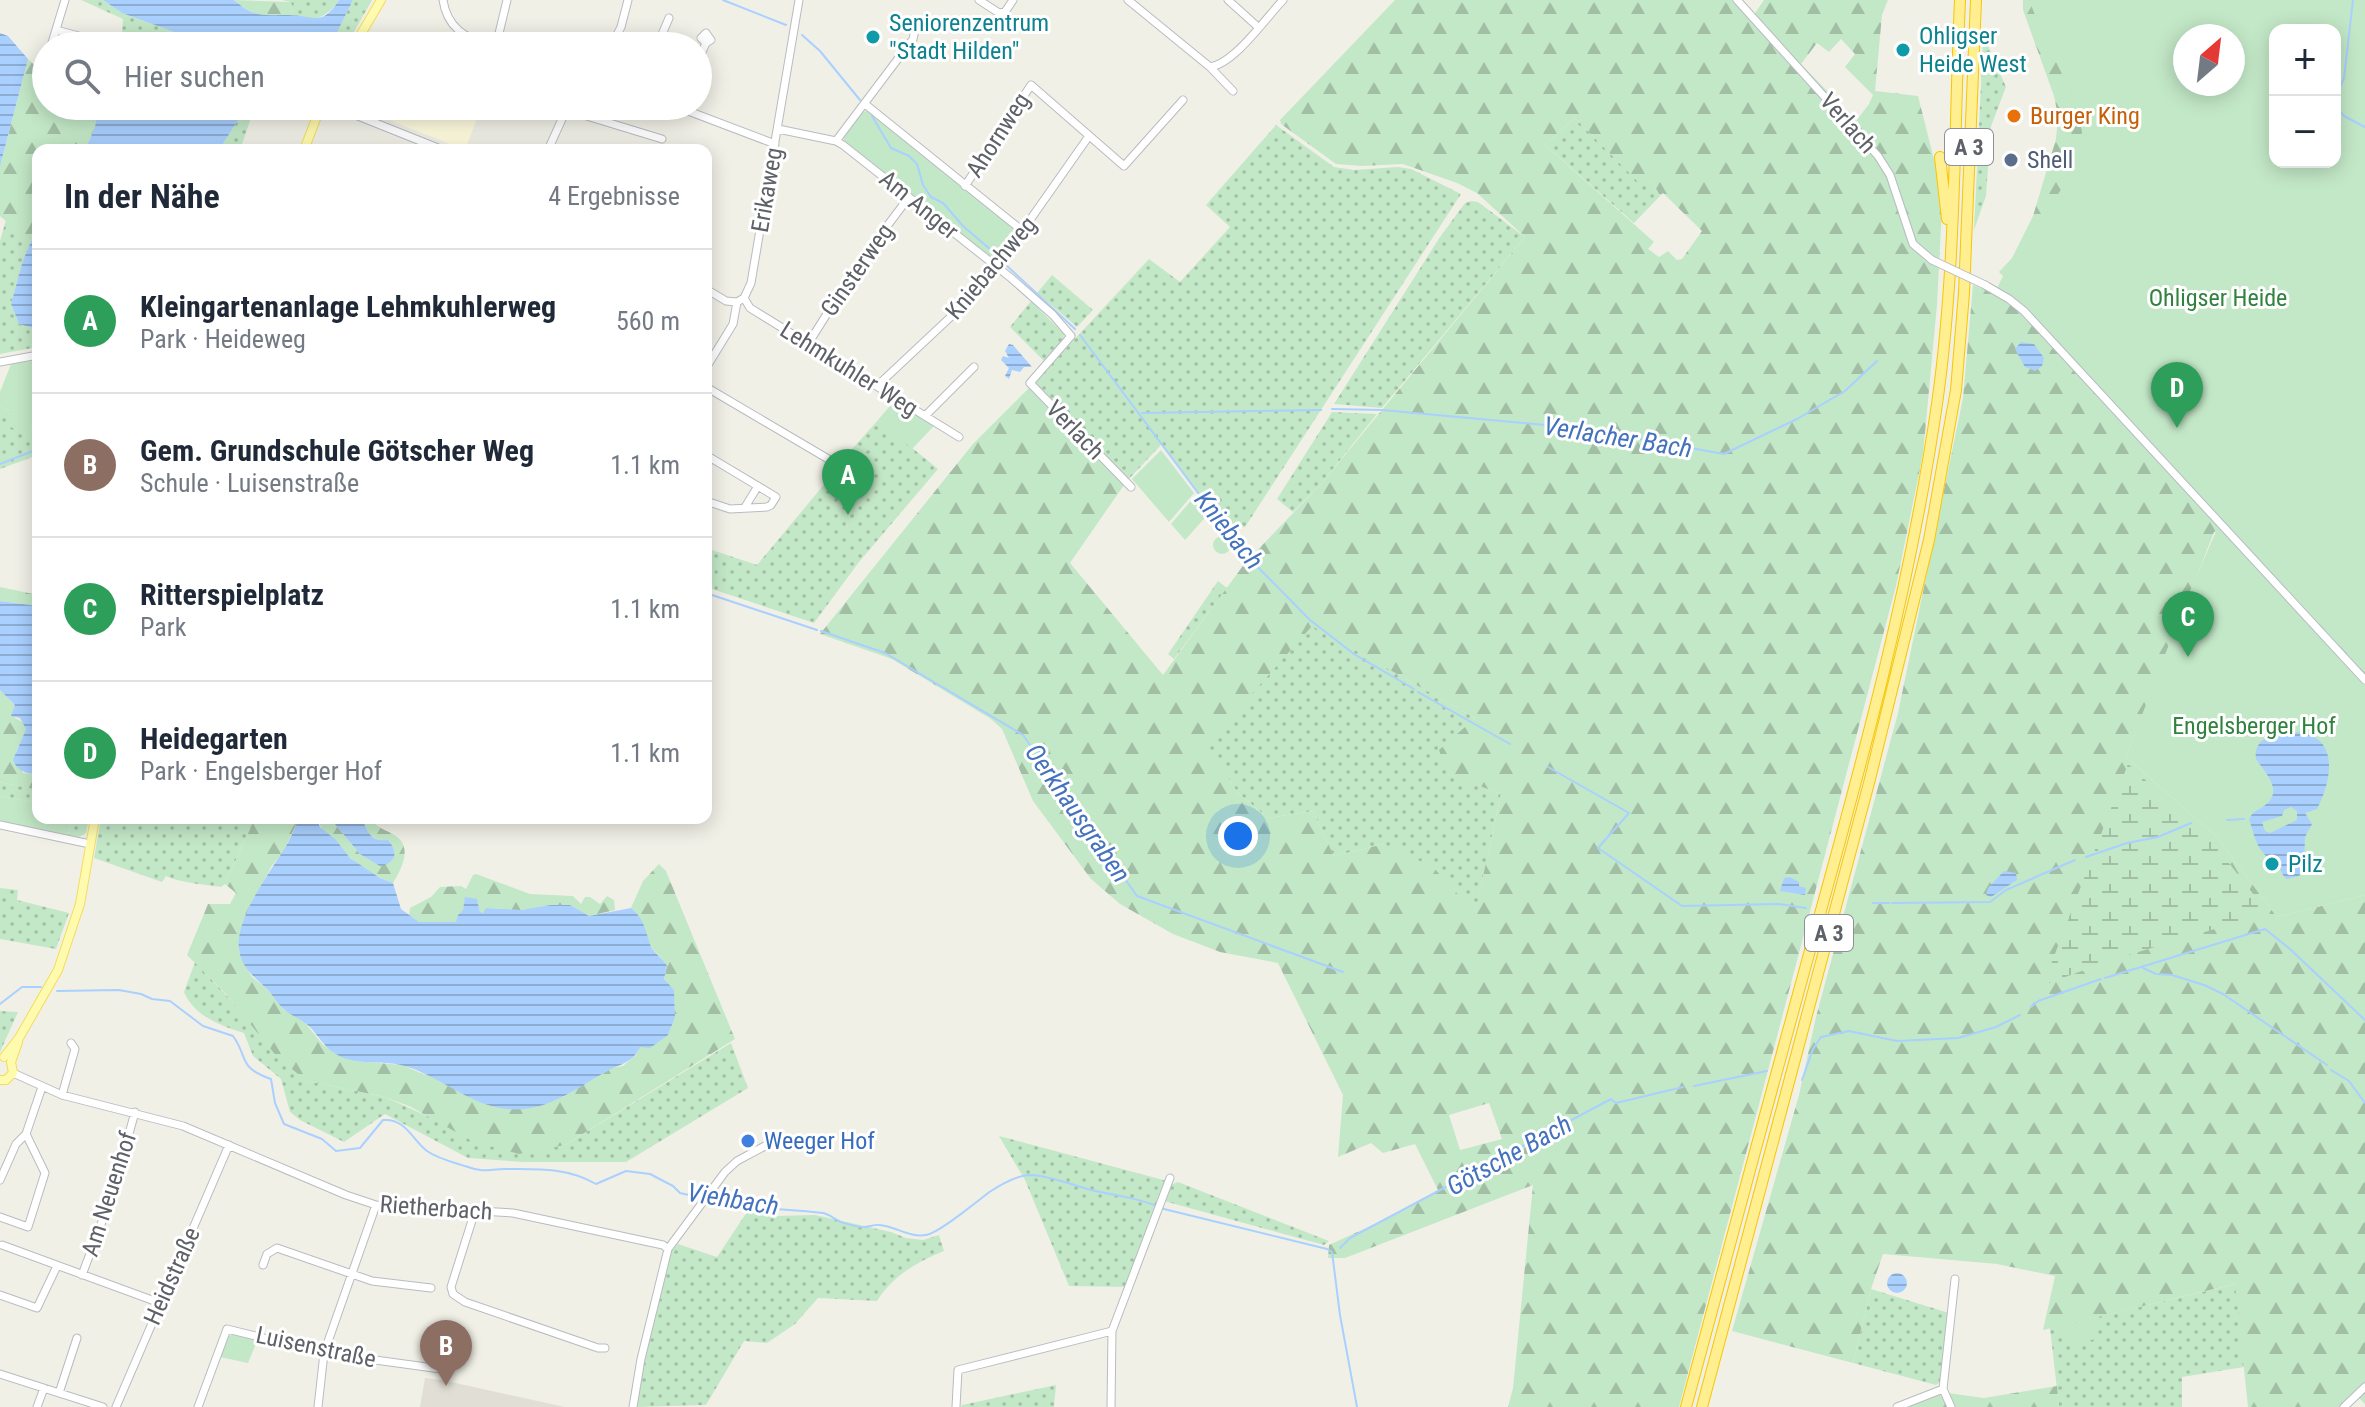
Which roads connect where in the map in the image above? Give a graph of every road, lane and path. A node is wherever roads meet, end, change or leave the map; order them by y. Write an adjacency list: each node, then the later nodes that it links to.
1 (54, 0): 15 (street)
2 (381, 0): 21 (main road)
3 (443, 0): 22 (street)
4 (507, 0): 23 (street)
5 (628, 0): 24 (street)
6 (799, 0): 35 (street, Erikaweg)
7 (979, 0): 8 (street)
8 (1013, 0)
9 (1128, 0): 26 (street)
10 (1228, 0): 17 (street)
11 (1283, 0): 17 (street)
12 (1737, 0): 69 (street, Verlach, bridge)
13 (1960, 0): 48 (highway, A 3)
14 (1976, 0): 51 (highway, A 3)
15 (64, 3): 18 (street)
16 (669, 18): 25 (street)
17 (1258, 27): 26 (street)
18 (56, 30): 20 (street)
19 (915, 30): 29 (street)
20 (64, 32)
21 (362, 32)
22 (459, 32)
23 (499, 32)
24 (618, 32)
25 (663, 32)
26 (1210, 67): 27 (street)
27 (1233, 91)
28 (1183, 100): 36 (street)
29 (865, 104): 38 (street); 44 (street, Am Anger)
30 (316, 120): 39 (main road)
31 (368, 120): 40 (street)
32 (562, 120): 41 (street)
33 (604, 120): 37 (street)
34 (712, 120): 42 (street)
35 (778, 129): 38 (street, Am Anger); 42 (street, Erikaweg)
36 (1089, 136): 44 (street, Ahornweg); 46 (street, Kniebachweg)
37 (662, 139)
38 (836, 141): 45 (street, Am Anger)
39 (306, 144)
40 (428, 144)
41 (551, 144)
42 (775, 144): 52 (street, Erikaweg)
43 (1940, 157): 48 (highway)
44 (965, 186): 46 (street, Am Anger)
45 (909, 197): 49 (street, Am Anger); 54 (street, Ginsterweg)
46 (1024, 232): 49 (street, Kniebachweg)
47 (1973, 253): 51 (highway)
48 (1951, 257): 116 (highway, A 3)
49 (997, 267): 53 (street, Am Anger); 59 (street, Kniebachweg)
50 (712, 293): 52 (street, Lehmkuhler Weg)
51 (1964, 293): 117 (highway, A 3)
52 (740, 300): 54 (street, Lehmkuhler Weg); 56 (street, Erikaweg)
53 (1071, 336): 66 (street, Verlach)
54 (808, 344): 59 (street, Lehmkuhler Weg)
55 (32, 356): 57 (street)
56 (712, 358)
57 (0, 362)
58 (974, 367): 61 (street)
59 (877, 386): 61 (street, Lehmkuhler Weg)
60 (712, 391): 64 (street)
61 (925, 416): 62 (street, Lehmkuhler Weg)
62 (959, 437)
63 (712, 459): 65 (street)
64 (852, 473)
65 (758, 486): 68 (street); 68 (street)
66 (1131, 487)
67 (712, 503): 68 (street)
68 (745, 507)
69 (2365, 680)
70 (94, 824): 72 (main road)
71 (0, 825): 72 (street)
72 (90, 844): 74 (main road)
73 (71, 1043): 78 (street)
74 (5, 1059): 75 (main road)
75 (13, 1073): 76 (main road); 77 (street, Rietherbach)
76 (0, 1081)
77 (42, 1087): 78 (street, Rietherbach); 80 (street)
78 (62, 1095): 79 (street, Rietherbach)
79 (135, 1112): 82 (street, Rietherbach); 92 (street, Am Neuenhof)
80 (26, 1134): 84 (street); 87 (street)
81 (776, 1140): 89 (street)
82 (229, 1145): 85 (street, Rietherbach); 97 (street, Heidstraße)
83 (1170, 1178): 98 (street)
84 (0, 1180)
85 (376, 1205): 86 (street, Rietherbach); 93 (street)
86 (475, 1211): 89 (street, Rietherbach); 100 (street)
87 (0, 1217)
88 (2, 1245): 91 (street)
89 (668, 1249): 113 (street)
90 (263, 1265): 93 (street)
91 (57, 1266): 92 (street); 96 (street)
92 (82, 1275): 97 (street)
93 (351, 1275): 95 (street); 101 (street)
94 (1955, 1279): 106 (street)
95 (431, 1288)
96 (0, 1295)
97 (160, 1303): 110 (street, Heidstraße)
98 (1112, 1331): 114 (street); 115 (street)
99 (77, 1338): 107 (street)
100 (605, 1348)
101 (324, 1353): 102 (street, Luisenstraße); 111 (street, Luisenstraße); 112 (street)
102 (441, 1369)
103 (0, 1374): 105 (street)
104 (2365, 1387): 120 (street)
105 (44, 1388): 107 (street); 108 (street)
106 (1943, 1389): 118 (street); 119 (street)
107 (59, 1393): 109 (street)
108 (37, 1407)
109 (103, 1407)
110 (116, 1407)
111 (198, 1407)
112 (318, 1407)
113 (633, 1407)
114 (956, 1407)
115 (1111, 1407)
116 (1686, 1407)
117 (1702, 1407)
118 (1897, 1407)
119 (1951, 1407)
120 (2344, 1407)

